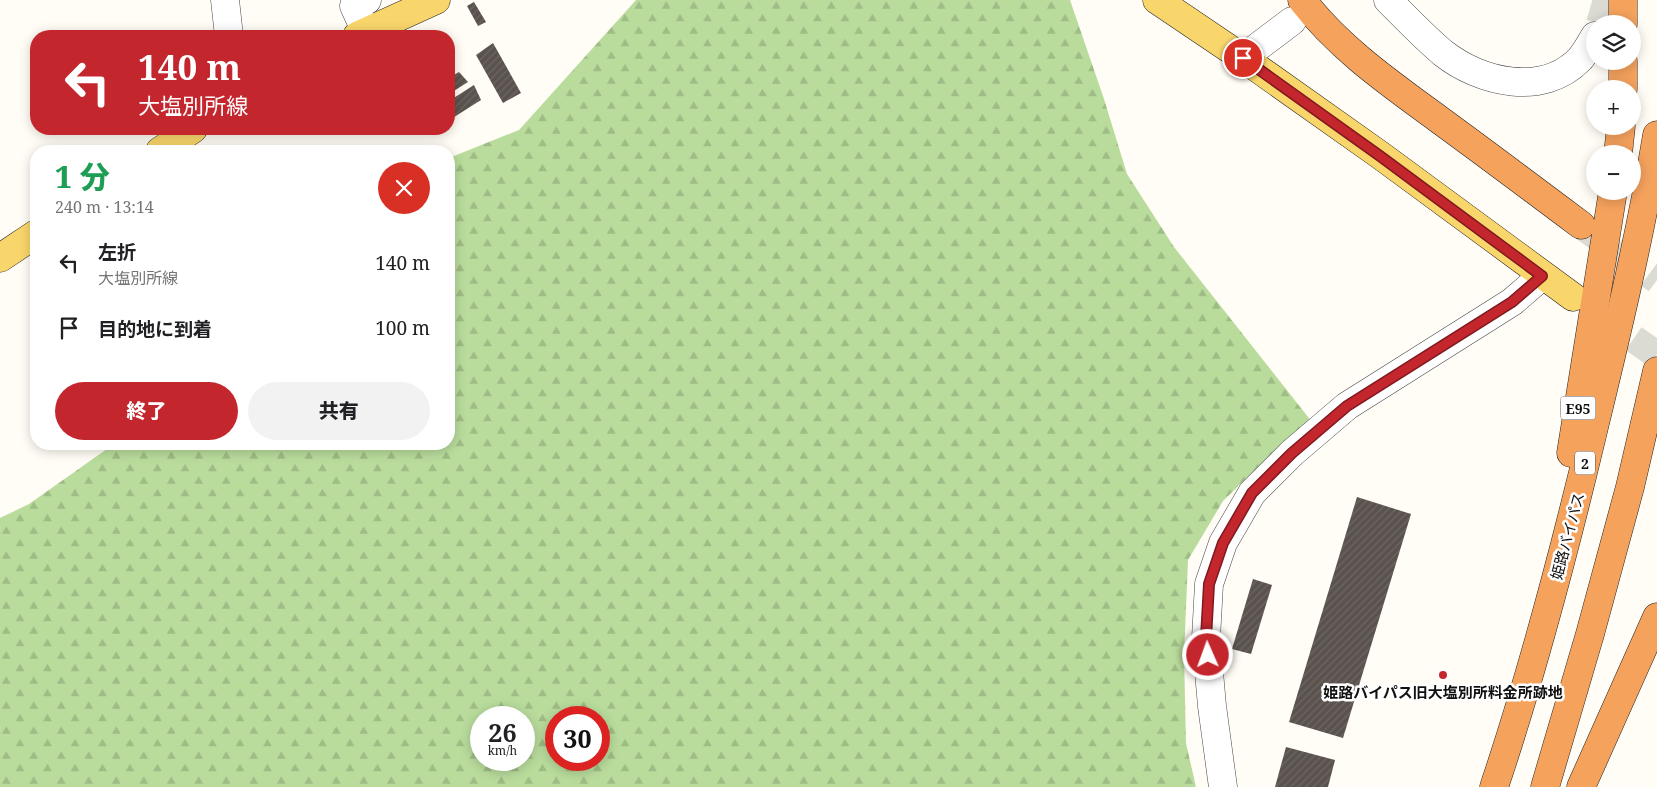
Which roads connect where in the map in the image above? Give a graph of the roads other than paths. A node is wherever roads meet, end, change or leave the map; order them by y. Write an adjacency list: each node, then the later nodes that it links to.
1 (225, 0): 10 (street)
2 (367, 0): 11 (street)
3 (436, 0): 12 (main road)
4 (1156, 0): 14 (main road)
5 (1323, 0): 8 (highway)
6 (1388, 0): 13 (street)
7 (1623, 0): 9 (highway)
8 (1297, 10): 14 (street)
9 (1623, 15)
10 (228, 30)
11 (361, 30)
12 (371, 30)
13 (1586, 49)
14 (1243, 58): 21 (main road)
15 (184, 135): 17 (main road)
16 (1657, 135): 25 (highway, 姫路バイパス / 2)
17 (169, 145)
18 (1613, 200): 25 (highway, E95)
19 (30, 238): 20 (main road)
20 (0, 258)
21 (1542, 276): 22 (main road); 26 (street)
22 (1573, 297)
23 (1657, 371): 28 (highway)
24 (1657, 617): 29 (highway)
25 (1543, 624): 27 (highway, 姫路バイパス / 2)
26 (1223, 787)
27 (1494, 787)
28 (1545, 787)
29 (1581, 787)

